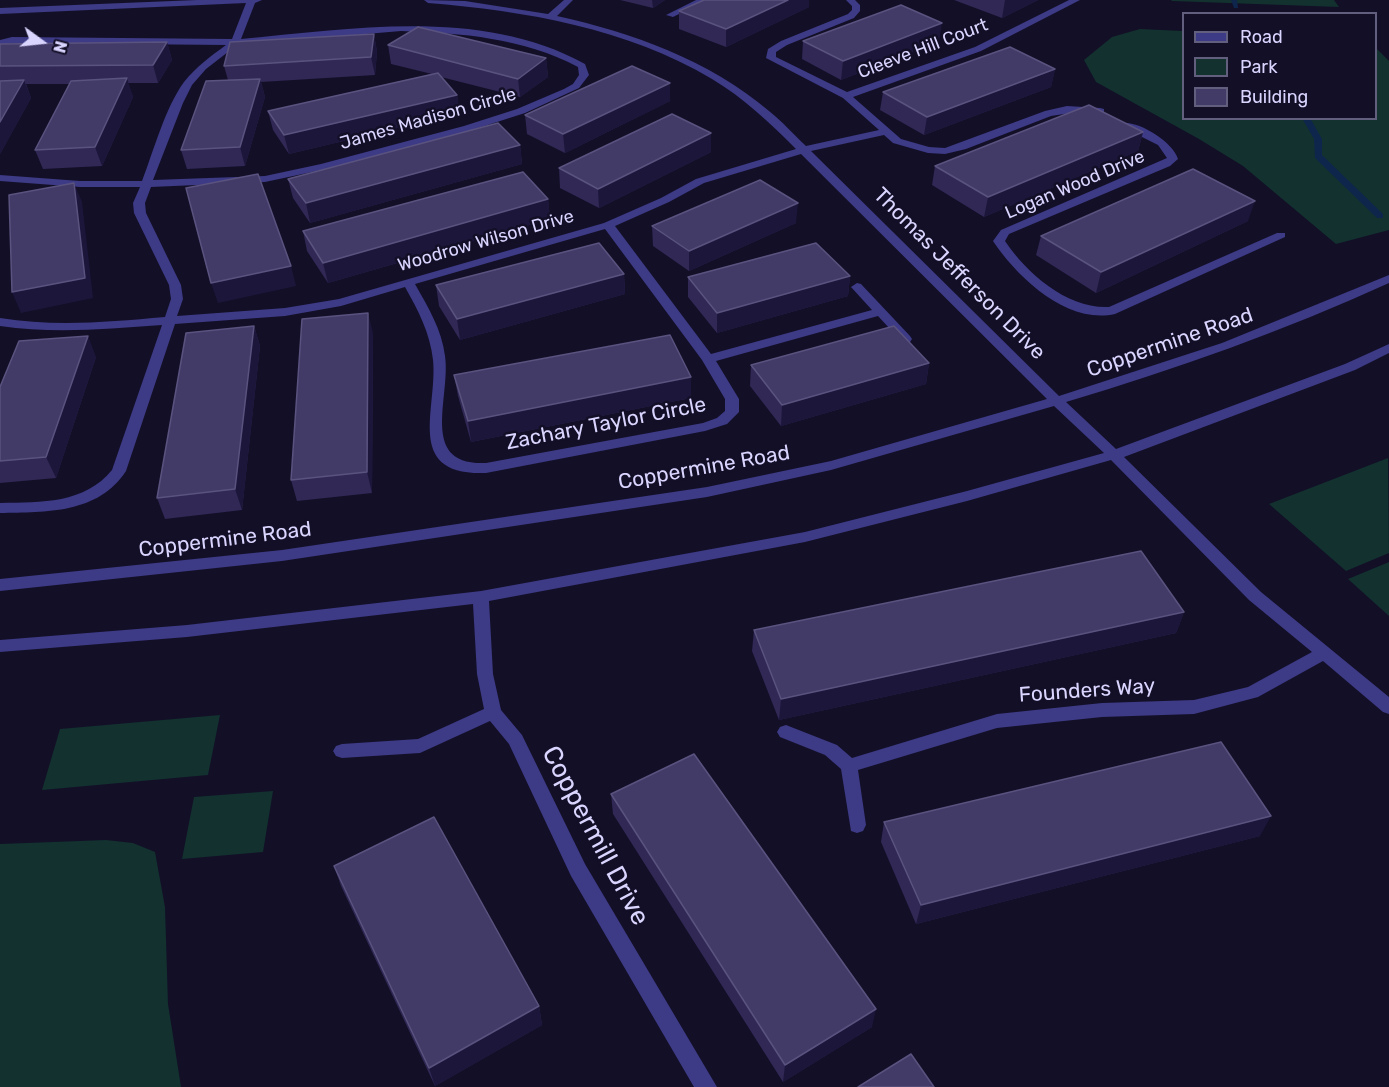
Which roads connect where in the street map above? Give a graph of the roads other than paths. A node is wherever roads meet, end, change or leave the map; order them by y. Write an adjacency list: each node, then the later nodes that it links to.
1 (252, 0): 2 (street); 8 (street); 11 (street)
2 (258, 0)
3 (428, 0): 10 (street, Thomas Jefferson Drive)
4 (569, 0): 10 (street)
5 (703, 0): 9 (street)
6 (850, 0): 13 (street, Logan Wood Drive)
7 (1076, 0): 13 (street, Cleeve Hill Court)
8 (0, 11)
9 (670, 15)
10 (550, 17): 15 (street, Thomas Jefferson Drive)
11 (235, 42): 12 (street, James Madison Circle); 17 (street); 17 (street, James Madison Circle)
12 (0, 43)
13 (846, 96): 14 (street, Logan Wood Drive)
14 (884, 132): 15 (street); 19 (street, Logan Wood Drive)
15 (803, 150): 18 (street, Woodrow Wilson Drive); 29 (street, Thomas Jefferson Drive)
16 (0, 178): 17 (street, James Madison Circle)
17 (145, 184): 25 (street)
18 (608, 225): 21 (street, Woodrow Wilson Drive); 28 (street, Zachary Taylor Circle)
19 (1281, 235)
20 (1389, 279): 29 (street, Coppermine Road)
21 (408, 283): 25 (street, Woodrow Wilson Drive); 28 (street, Zachary Taylor Circle)
22 (856, 287): 23 (street)
23 (880, 312): 26 (street); 28 (street)
24 (0, 322): 25 (street, Woodrow Wilson Drive)
25 (168, 322): 31 (street)
26 (907, 341)
27 (1389, 348): 30 (street)
28 (708, 359)
29 (1057, 401): 30 (street, Thomas Jefferson Drive); 32 (street, Coppermine Road)
30 (1114, 455): 33 (street); 35 (street, Thomas Jefferson Drive)
31 (0, 508)
32 (0, 585)
33 (481, 597): 34 (street); 37 (street, Coppermill Drive)
34 (0, 646)
35 (1322, 654): 36 (street, Thomas Jefferson Drive); 40 (street, Founders Way)
36 (1389, 707)
37 (493, 712): 39 (street); 42 (street, Coppermill Drive)
38 (786, 732): 40 (street)
39 (342, 751)
40 (849, 766): 41 (street)
41 (857, 825)
42 (706, 1087)

